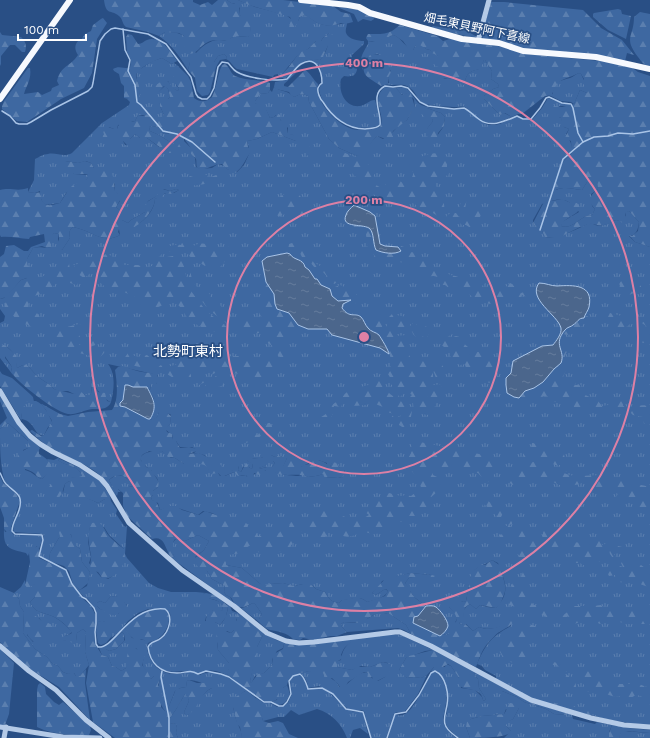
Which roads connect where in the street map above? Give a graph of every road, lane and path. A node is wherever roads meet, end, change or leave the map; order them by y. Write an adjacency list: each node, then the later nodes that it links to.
1 (70, 0): 6 (main road)
2 (301, 0): 4 (main road, 畑毛東貝野阿下喜線)
3 (489, 0): 4 (street)
4 (478, 41): 5 (main road, 畑毛東貝野阿下喜線)
5 (650, 69)
6 (0, 99)
7 (0, 391): 11 (street)
8 (0, 646): 12 (street)
9 (0, 727): 10 (street)
10 (6, 727): 13 (street); 14 (street)
11 (650, 727)
12 (108, 737)
13 (4, 738)
14 (66, 738): 15 (street)
15 (100, 738)

